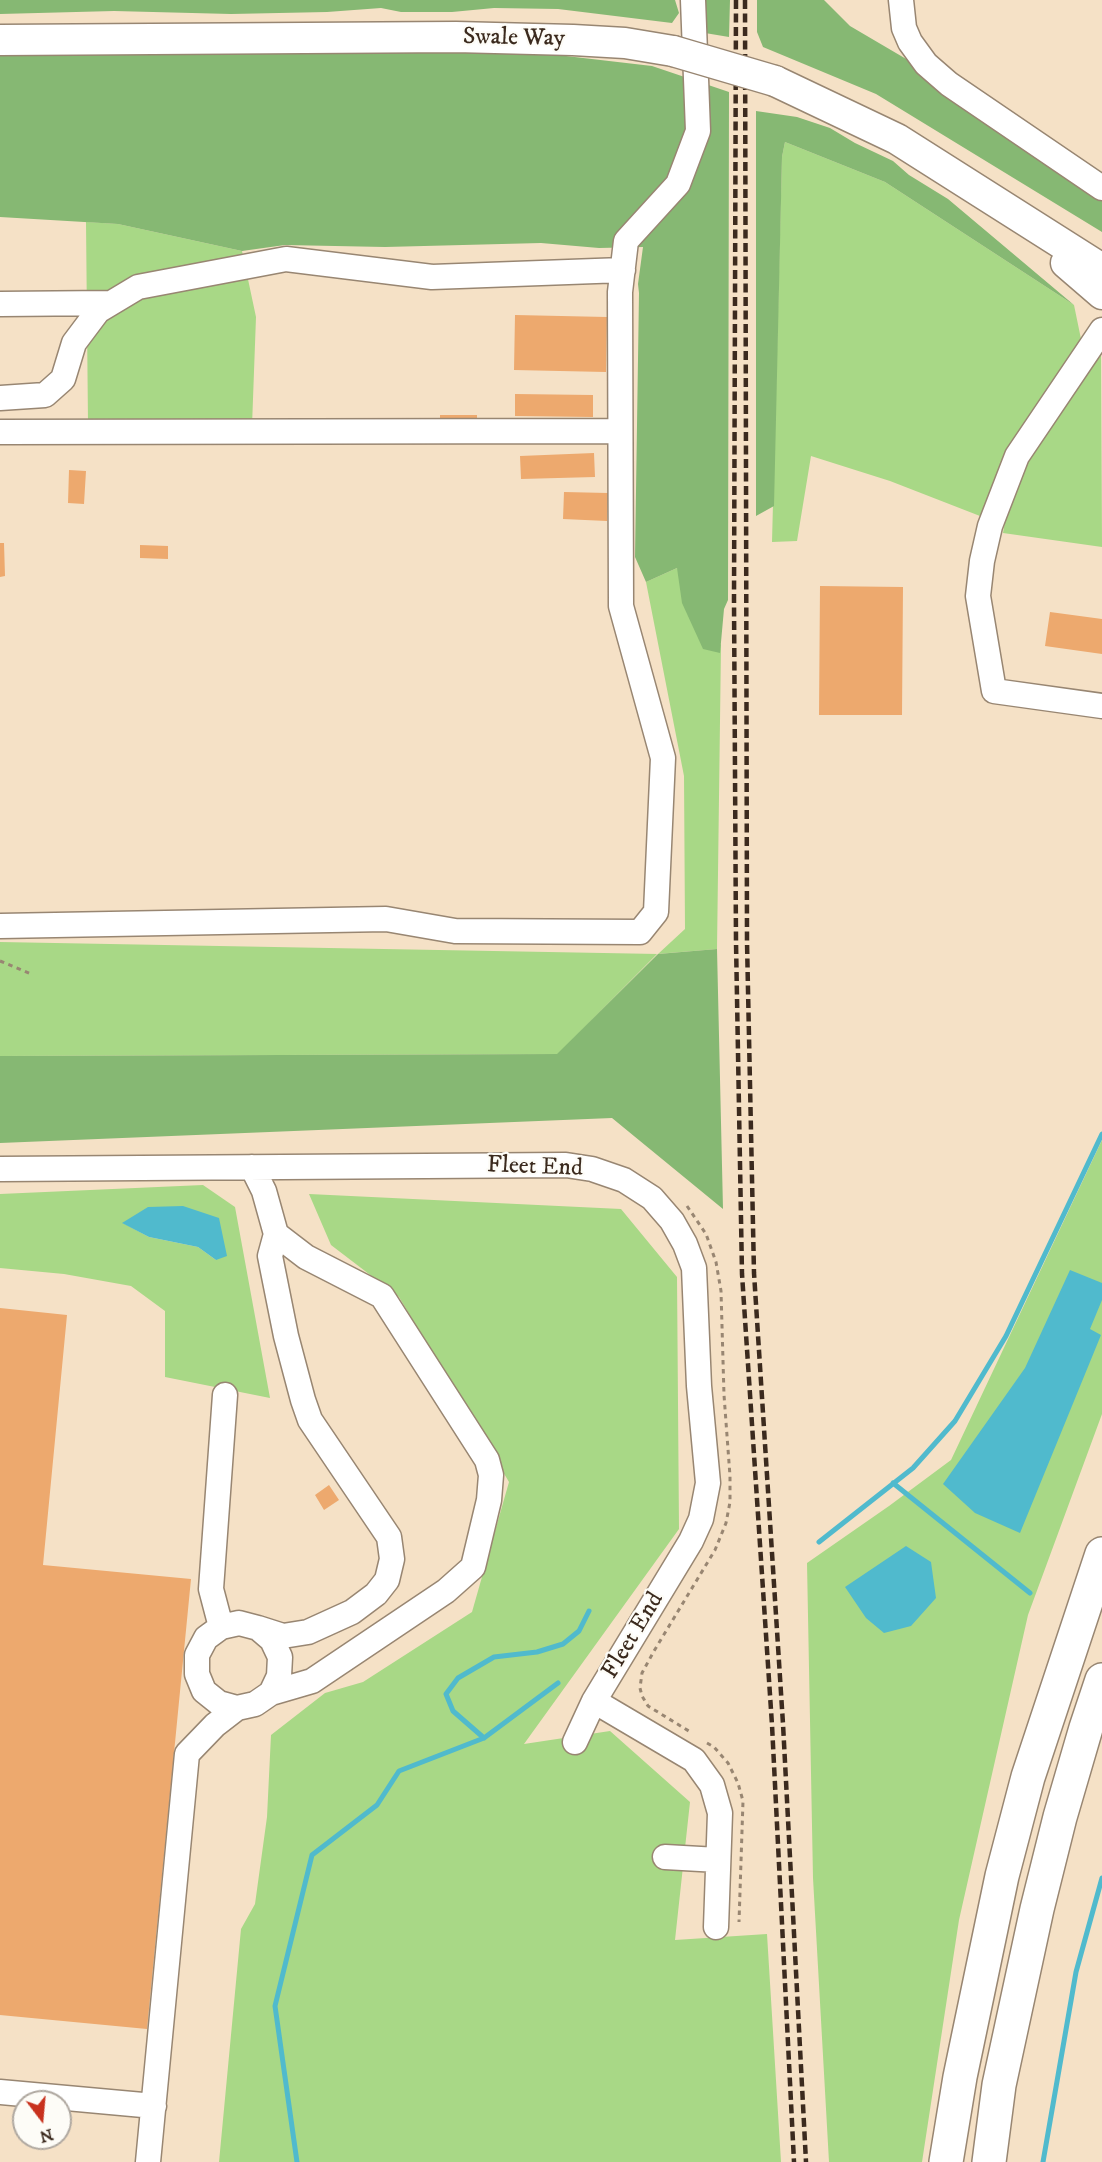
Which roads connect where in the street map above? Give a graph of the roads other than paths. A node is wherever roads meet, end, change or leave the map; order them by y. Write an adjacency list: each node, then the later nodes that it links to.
1 (693, 0): 7 (street)
2 (901, 0): 4 (street)
3 (0, 40): 5 (main road, Swale Way, bridge)
4 (1102, 188)
5 (992, 199): 6 (main road, Swale Way); 8 (main road, Swale Way)
6 (1102, 269)
7 (623, 270): 9 (street); 13 (street)
8 (1102, 294)
9 (110, 303): 10 (street); 12 (street)
10 (0, 304)
11 (1102, 330): 15 (street)
12 (0, 398)
13 (620, 431): 14 (street); 16 (street)
14 (0, 432)
15 (1102, 706)
16 (0, 926)
17 (252, 1167): 18 (street, Fleet End); 19 (street); 26 (street, Fleet End)
18 (0, 1169)
19 (276, 1234): 23 (street); 25 (street)
20 (225, 1395): 22 (street)
21 (1102, 1554): 35 (highway)
22 (221, 1627): 23 (street); 27 (street)
23 (258, 1628): 25 (street)
24 (1102, 1680): 36 (highway)
25 (271, 1693): 27 (street)
26 (594, 1701): 28 (street, Fleet End); 30 (street)
27 (237, 1708): 33 (street)
28 (575, 1742)
29 (665, 1857): 30 (street)
30 (718, 1860): 31 (street)
31 (727, 1924)
32 (0, 2092): 33 (street)
33 (154, 2106): 34 (street)
34 (148, 2162)
35 (946, 2162)
36 (989, 2162)

